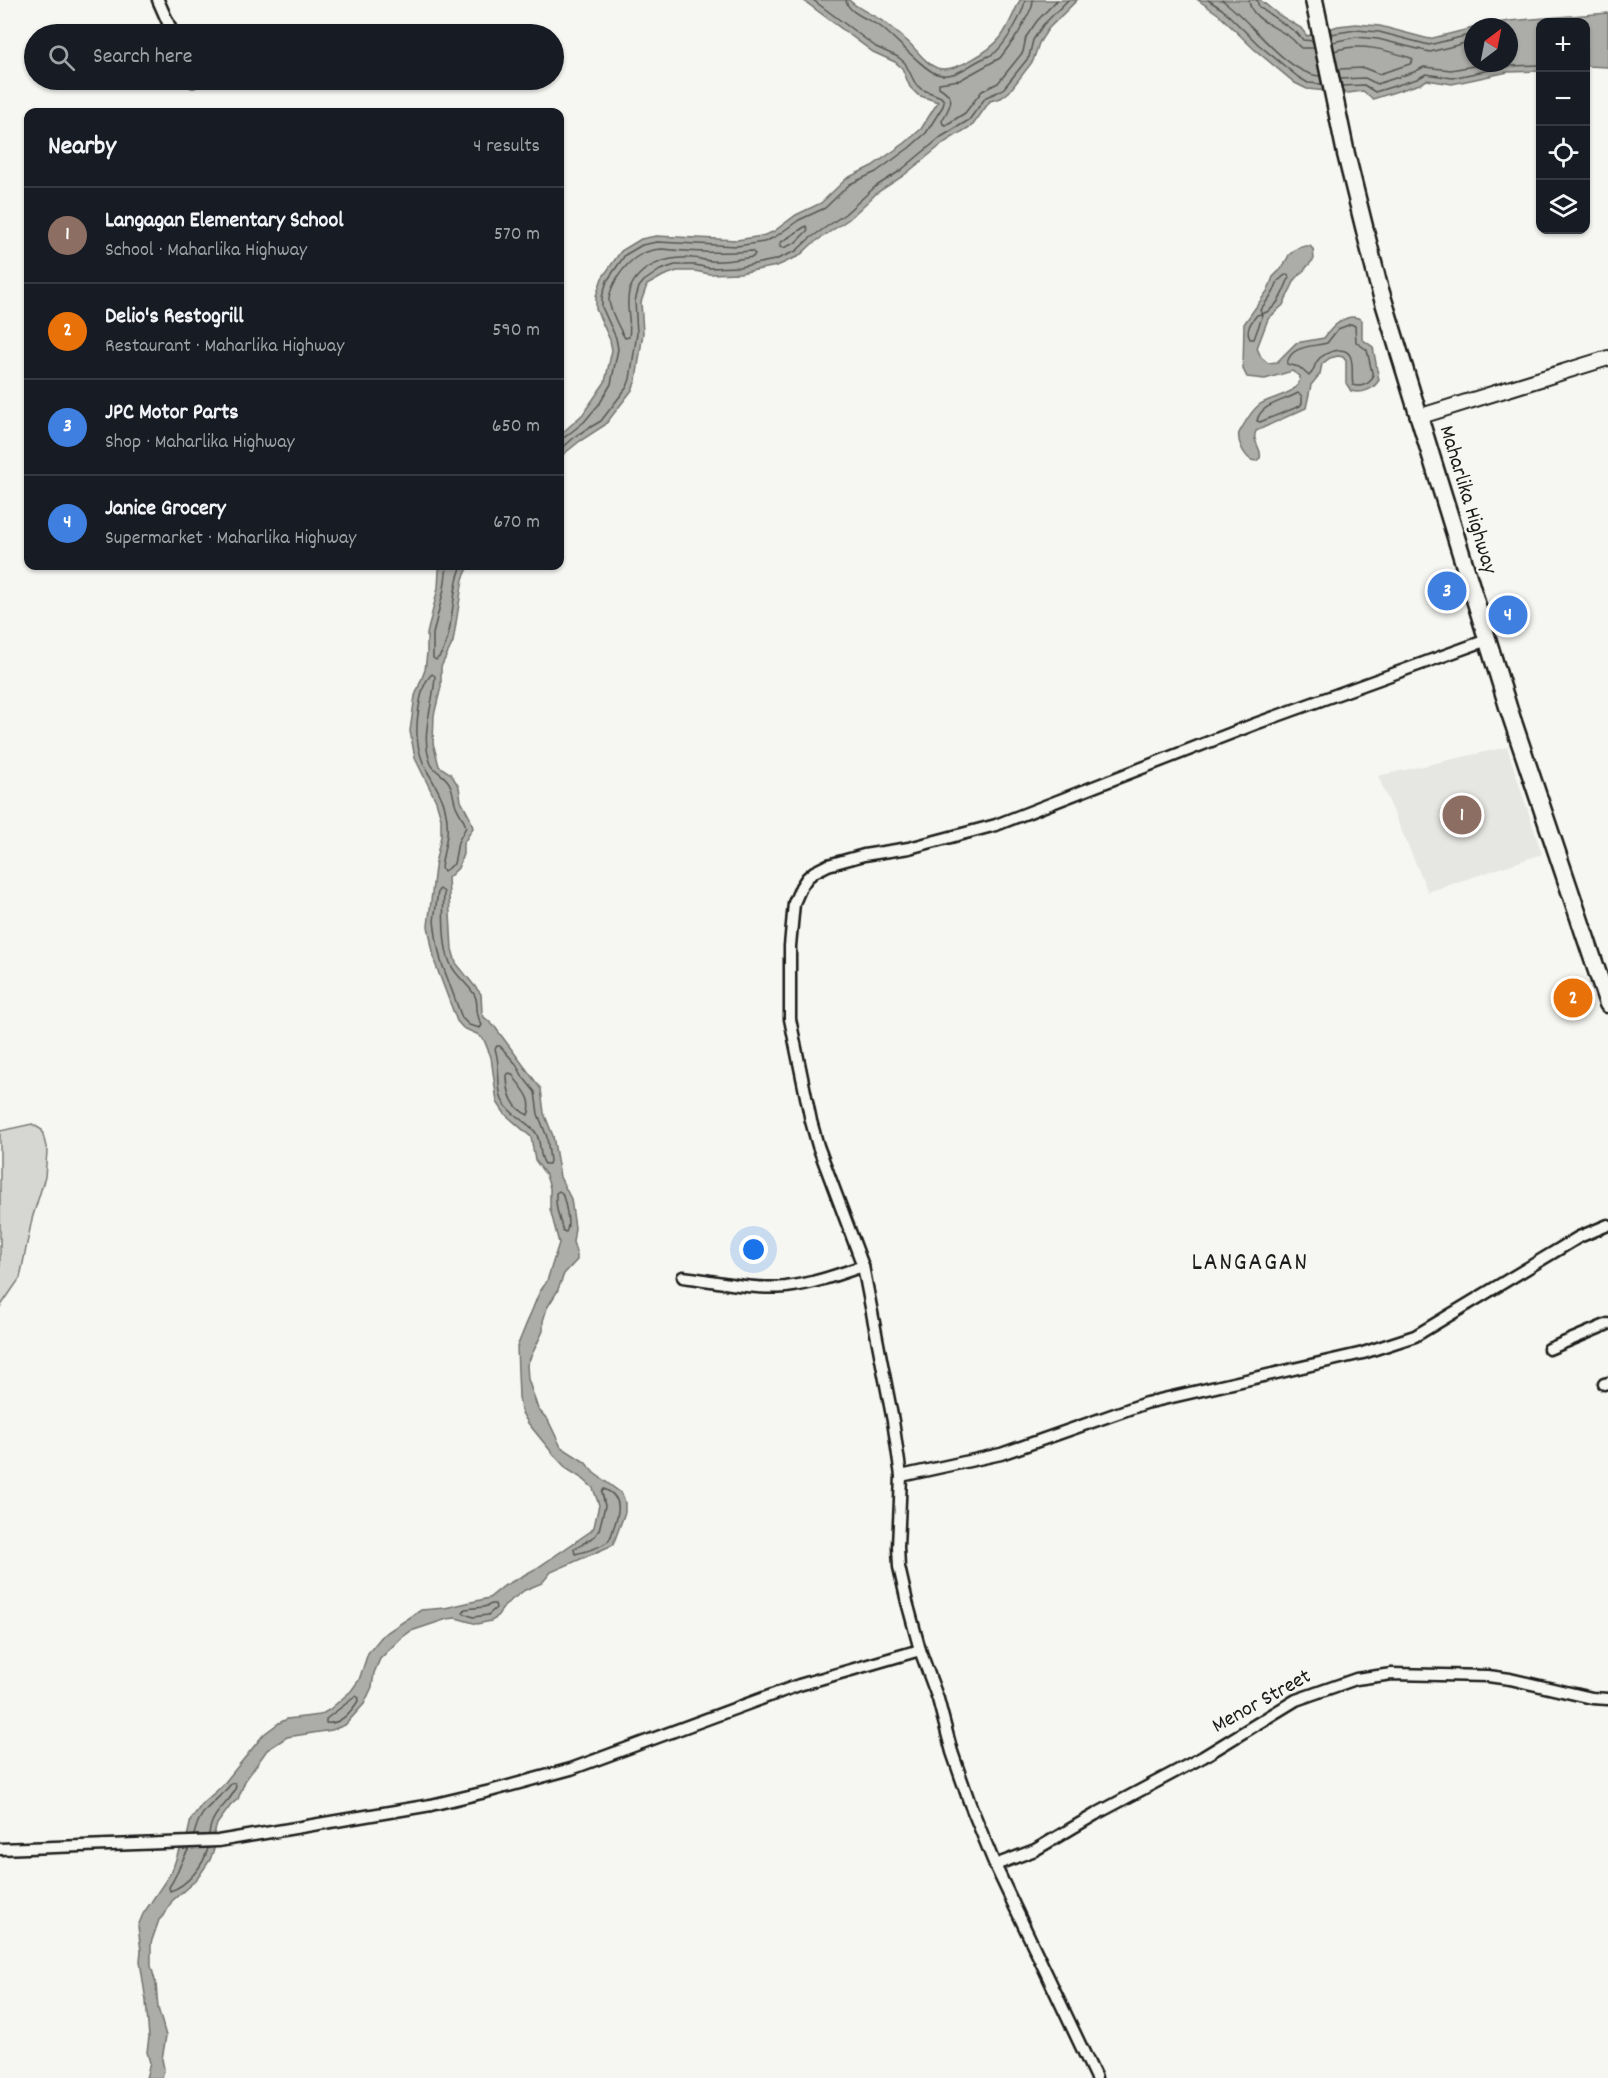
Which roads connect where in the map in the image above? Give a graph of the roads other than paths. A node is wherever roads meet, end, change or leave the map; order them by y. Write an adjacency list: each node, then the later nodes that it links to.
1 (158, 0): 3 (street)
2 (1314, 0): 5 (highway, Maharlika Highway)
3 (169, 24)
4 (1608, 358): 5 (main road)
5 (1418, 417): 6 (highway, Maharlika Highway)
6 (1487, 640): 7 (highway, Maharlika Highway); 9 (street)
7 (1608, 1004)
8 (1608, 1225): 13 (street)
9 (862, 1266): 10 (street); 13 (street)
10 (682, 1277)
11 (1608, 1324): 12 (street)
12 (1549, 1349)
13 (901, 1476): 14 (street)
14 (920, 1650): 16 (street); 17 (street)
15 (1608, 1699): 17 (street, Menor Street)
16 (0, 1849)
17 (995, 1865): 18 (street)
18 (1096, 2078)

